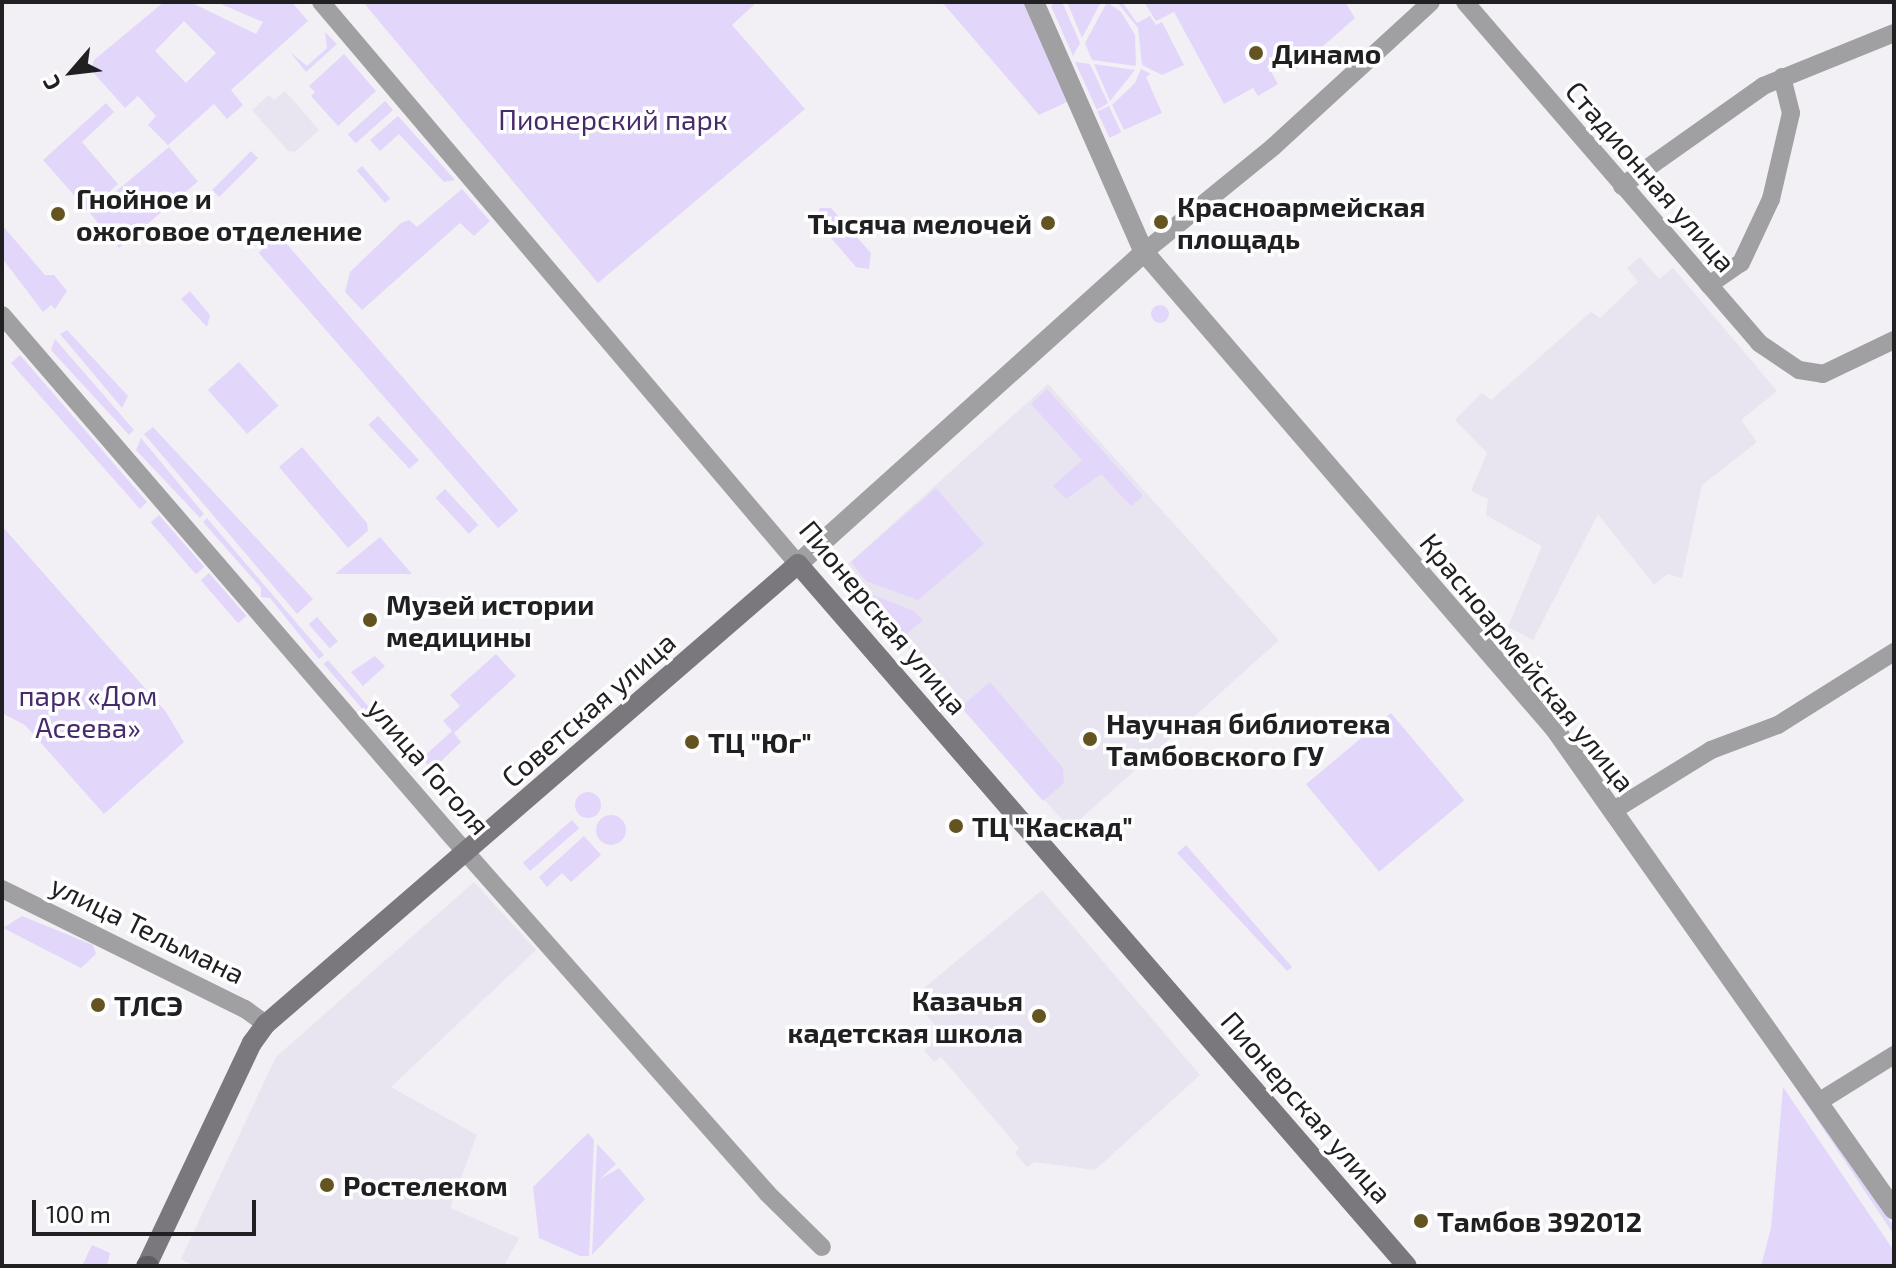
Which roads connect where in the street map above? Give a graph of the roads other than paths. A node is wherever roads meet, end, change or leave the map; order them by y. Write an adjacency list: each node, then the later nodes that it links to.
1 (321, 2): 12 (street, Пионерская улица)
2 (1034, 2): 8 (street, Красноармейская улица)
3 (1431, 2): 8 (street)
4 (1465, 2): 7 (street, Стадионная улица)
5 (1894, 33): 6 (street)
6 (1782, 77): 7 (street); 9 (street)
7 (1622, 186): 9 (street, Стадионная улица)
8 (1144, 252): 12 (street, Советская улица); 14 (street, Красноармейская улица)
9 (1709, 285): 11 (street, Стадионная улица)
10 (2, 315): 15 (street, улица Гоголя)
11 (1894, 340)
12 (798, 564): 15 (main road, Советская улица); 23 (main road, Пионерская улица)
13 (1894, 652): 14 (street)
14 (1614, 810): 19 (street, Красноармейская улица)
15 (467, 852): 17 (main road, Советская улица); 21 (street, улица Гоголя)
16 (2, 889): 17 (street, улица Тельмана)
17 (266, 1024): 22 (main road, Советская улица)
18 (1894, 1055): 19 (street)
19 (1820, 1101): 20 (street, Красноармейская улица)
20 (1894, 1210)
21 (822, 1247)
22 (147, 1266)
23 (1407, 1266)

